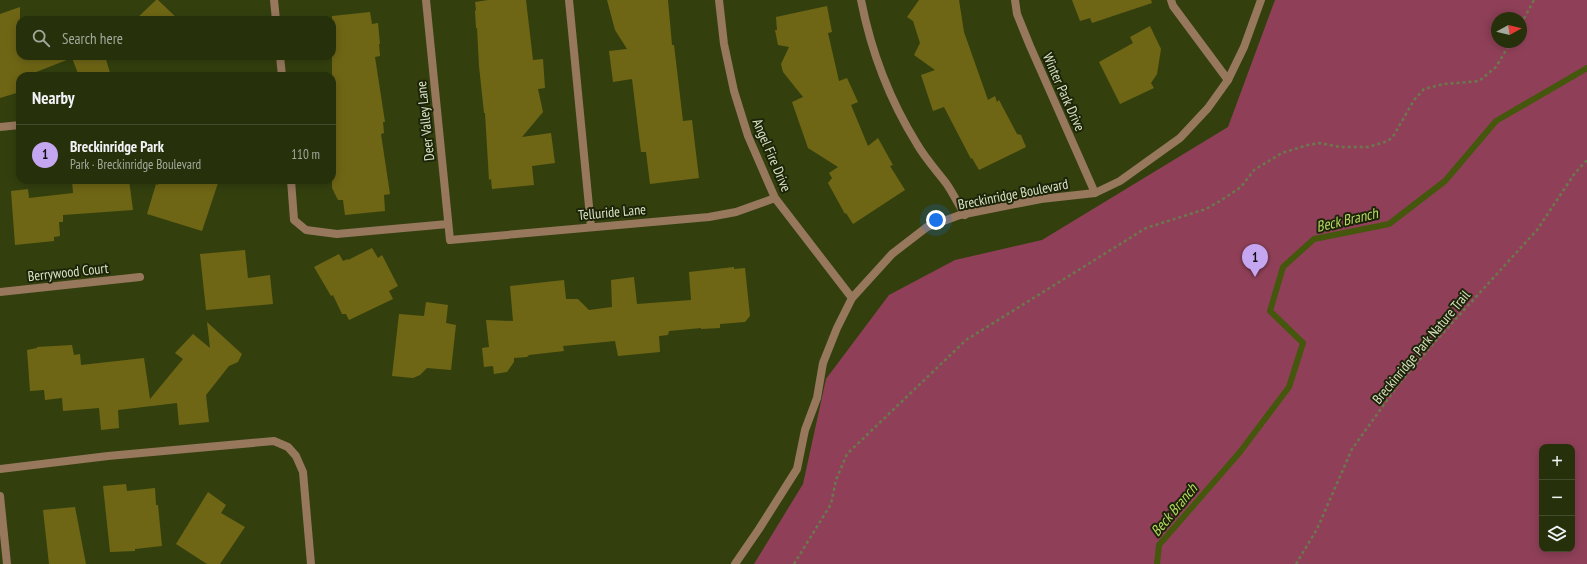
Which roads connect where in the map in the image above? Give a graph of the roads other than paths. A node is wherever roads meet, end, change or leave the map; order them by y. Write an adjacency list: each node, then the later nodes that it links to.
1 (274, 0): 9 (street)
2 (426, 0): 19 (street, Deer Valley Lane)
3 (569, 0): 20 (street)
4 (719, 0): 17 (street, Angel Fire Drive)
5 (861, 0): 18 (street)
6 (1015, 0): 16 (street, Winter Park Drive)
7 (1171, 0): 12 (street)
8 (1261, 0): 12 (street, Breckinridge Boulevard)
9 (276, 16)
10 (280, 60): 11 (street)
11 (282, 72)
12 (1228, 80): 16 (street, Breckinridge Boulevard)
13 (16, 125): 14 (street)
14 (0, 127)
15 (291, 184): 19 (street)
16 (1095, 192): 18 (street, Breckinridge Boulevard)
17 (775, 198): 20 (street, Telluride Lane); 24 (street, Angel Fire Drive)
18 (965, 214): 24 (street, Breckinridge Boulevard)
19 (448, 224): 21 (street, Deer Valley Lane)
20 (591, 227): 21 (street, Telluride Lane)
21 (450, 240)
22 (140, 277): 23 (street, Berrywood Court)
23 (0, 292)
24 (852, 298): 29 (street, Breckinridge Boulevard)
25 (0, 469): 28 (street)
26 (0, 496): 27 (street)
27 (7, 564)
28 (311, 564)
29 (735, 564)

